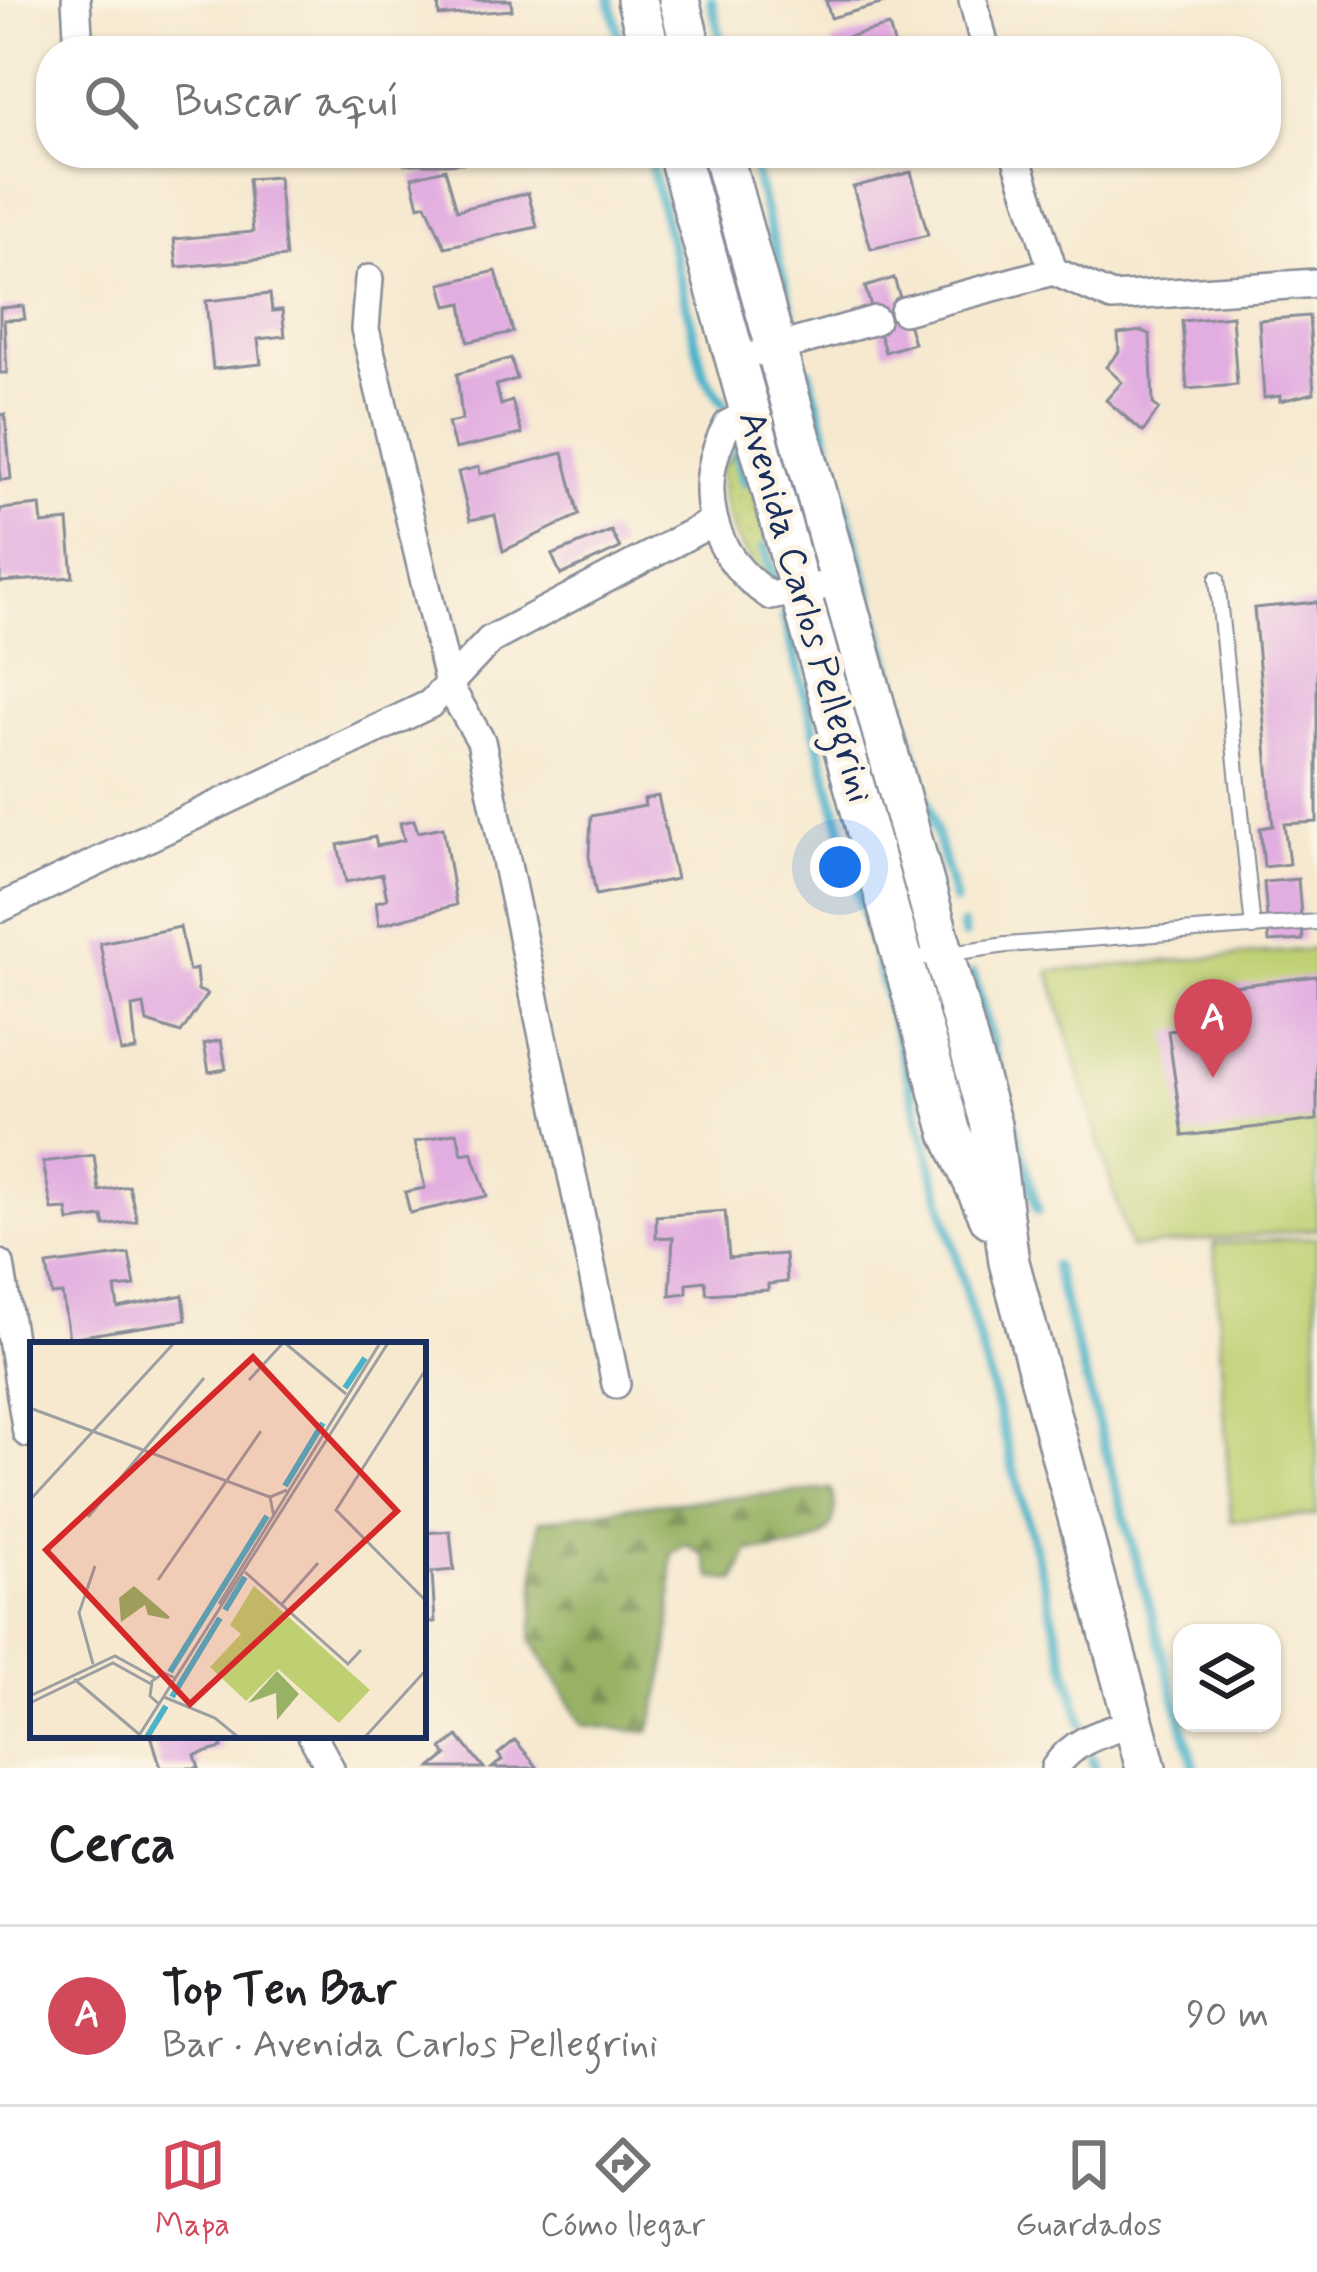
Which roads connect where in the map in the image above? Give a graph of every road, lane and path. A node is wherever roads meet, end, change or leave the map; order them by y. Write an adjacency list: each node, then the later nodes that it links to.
1 (76, 0): 5 (street)
2 (637, 0): 6 (main road)
3 (679, 0): 7 (main road)
4 (974, 0): 8 (street)
5 (78, 36)
6 (646, 36)
7 (688, 36)
8 (982, 36)
9 (682, 168): 18 (main road, Avenida Carlos Pellegrini)
10 (726, 168): 17 (main road, Avenida Carlos Pellegrini)
11 (1020, 168): 12 (street)
12 (1053, 271): 14 (street); 15 (street)
13 (369, 279): 24 (street)
14 (1317, 283)
15 (904, 311)
16 (875, 320): 17 (street)
17 (777, 347): 18 (street); 22 (main road, Avenida Carlos Pellegrini)
18 (735, 361): 19 (main road, Avenida Carlos Pellegrini)
19 (752, 412): 20 (street); 23 (main road, Avenida Carlos Pellegrini)
20 (711, 523): 23 (street); 24 (street)
21 (1217, 579): 27 (lane)
22 (843, 582): 23 (street); 28 (main road, Avenida Carlos Pellegrini)
23 (803, 594): 29 (main road, Avenida Carlos Pellegrini)
24 (450, 688): 25 (street); 32 (street)
25 (0, 908)
26 (1317, 922): 27 (lane)
27 (1253, 928): 28 (lane)
28 (944, 952): 29 (lane); 30 (main road, Avenida Carlos Pellegrini)
29 (903, 960): 30 (main road, Avenida Carlos Pellegrini)
30 (1009, 1262): 34 (main road, Avenida Carlos Pellegrini)
31 (0, 1264): 33 (street)
32 (616, 1384)
33 (27, 1433)
34 (1134, 1724): 37 (street); 38 (main road, Avenida Carlos Pellegrini)
35 (314, 1738): 36 (street)
36 (330, 1768)
37 (1055, 1768)
38 (1146, 1768)

